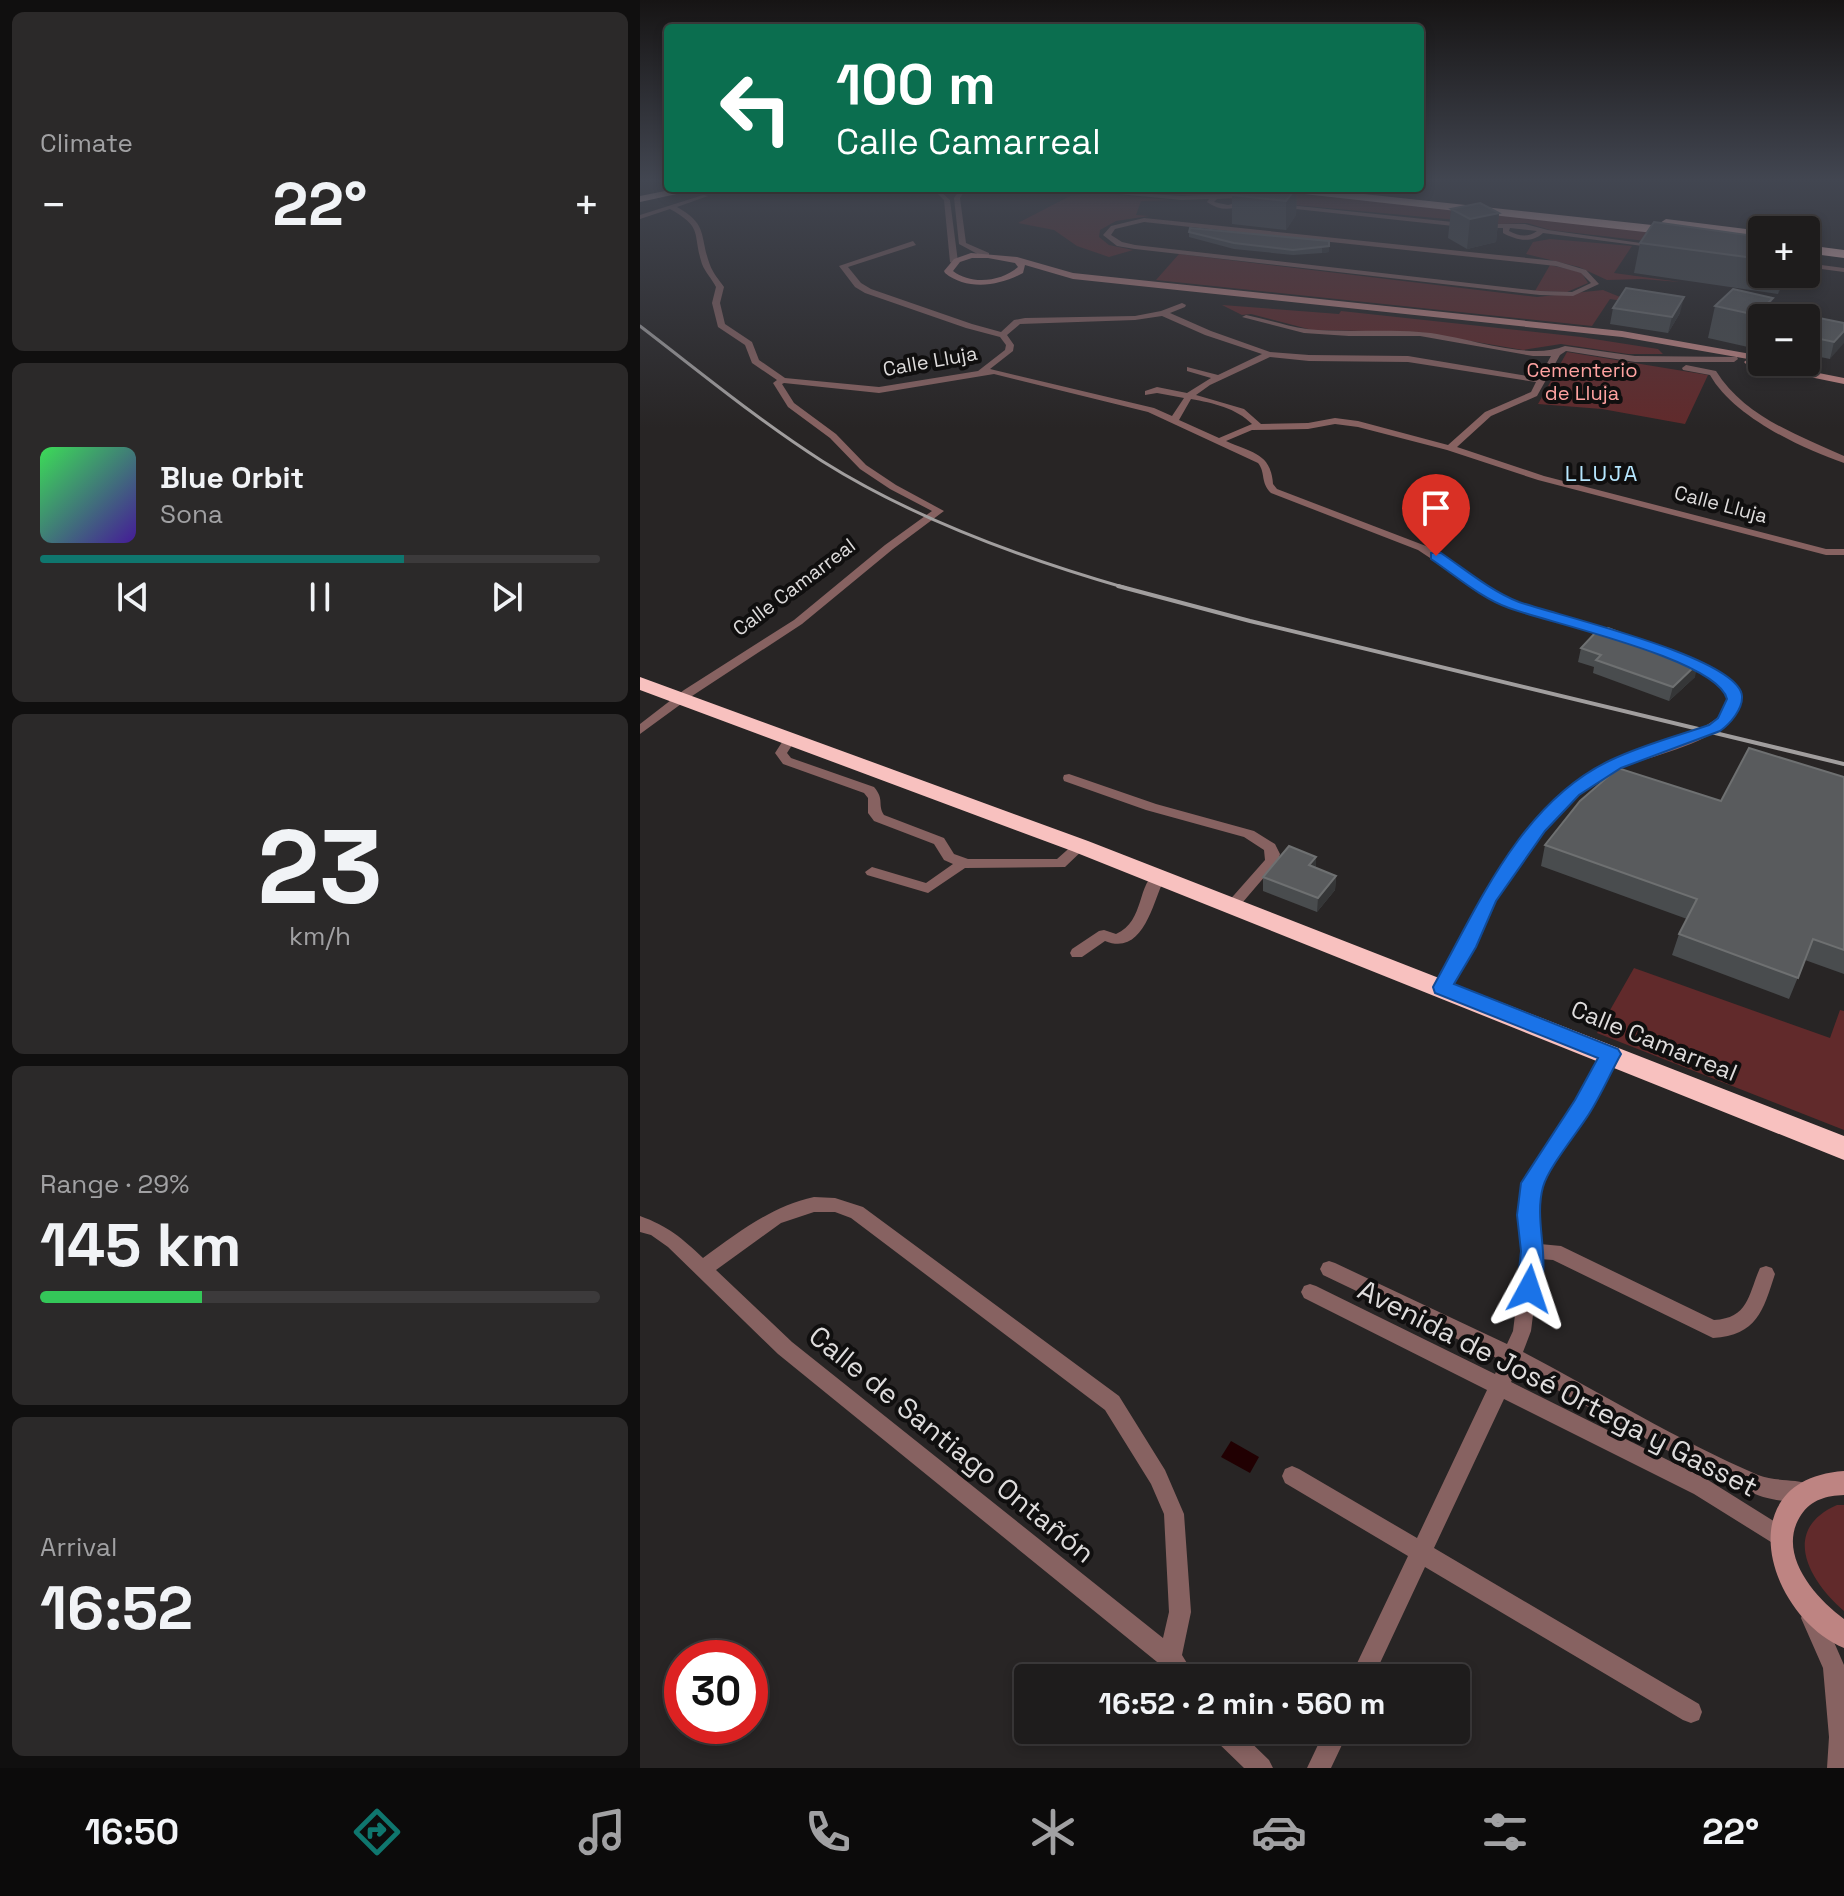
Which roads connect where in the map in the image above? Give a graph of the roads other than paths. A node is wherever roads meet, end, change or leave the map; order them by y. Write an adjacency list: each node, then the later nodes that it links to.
1 (954, 262): 10 (main road)
2 (706, 263): 29 (street)
3 (854, 263): 14 (street)
4 (1020, 263): 10 (main road)
5 (1026, 263): 19 (main road)
6 (1272, 263): 7 (street)
7 (1544, 263)
8 (1820, 267): 9 (street)
9 (1844, 270)
10 (1000, 280): 15 (main road)
11 (1182, 305): 12 (street)
12 (1163, 313): 14 (street); 17 (street)
13 (1246, 317): 18 (street)
14 (1003, 335): 26 (street)
15 (1670, 347): 21 (main road); 22 (street)
16 (1557, 353): 18 (street); 20 (street); 30 (street)
17 (1269, 354): 27 (street); 28 (street)
18 (1533, 354): 28 (street)
19 (1748, 356)
20 (1635, 359): 22 (street); 38 (street)
21 (1734, 359): 22 (street); 31 (main road)
22 (1652, 360)
23 (1820, 366): 24 (main road)
24 (1844, 368)
25 (1190, 369): 27 (street)
26 (982, 371): 29 (street, Calle Lluja); 34 (street, Calle Lluja)
27 (1216, 377): 33 (street)
28 (1521, 377): 30 (street)
29 (783, 380): 43 (street, Calle Camarreal)
30 (1543, 381): 37 (street)
31 (1844, 381)
32 (1148, 393): 33 (street)
33 (1189, 398): 34 (street); 35 (street)
34 (1174, 421): 36 (street, Calle Lluja)
35 (1259, 427): 36 (street, Calle Lluja); 37 (street, Calle Lluja)
36 (1217, 442): 40 (street, Calle Lluja)
37 (1450, 448): 39 (street, Calle Lluja)
38 (1844, 460)
39 (1844, 552)
40 (1630, 639)
41 (1671, 654): 53 (street)
42 (640, 683): 43 (highway, Calle Camarreal)
43 (681, 698): 44 (street, Calle Camarreal); 45 (highway, Calle Camarreal)
44 (640, 730)
45 (790, 739): 47 (highway, Calle Camarreal); 48 (street)
46 (1069, 778): 51 (street)
47 (1080, 846): 48 (street); 50 (highway, Calle Camarreal)
48 (963, 863): 49 (street)
49 (872, 872)
50 (1158, 877): 51 (highway, Calle Camarreal); 52 (street)
51 (1232, 906): 53 (highway, Calle Camarreal)
52 (1077, 953)
53 (1442, 987): 54 (highway, Calle Camarreal)
54 (1611, 1054): 55 (highway, Calle Camarreal); 57 (street)
55 (1844, 1148)
56 (640, 1224): 58 (street, Calle de Santiago Ontañón)
57 (1532, 1251): 60 (street); 62 (street)
58 (703, 1269): 71 (street, Calle de Santiago Ontañón); 71 (street)
59 (1329, 1269): 62 (street, Avenida de José Ortega y Gasset)
60 (1766, 1274)
61 (1310, 1292): 63 (street, Avenida de José Ortega y Gasset)
62 (1513, 1356): 63 (street); 66 (street, Avenida de José Ortega y Gasset)
63 (1500, 1385): 67 (street, Avenida de José Ortega y Gasset); 68 (street)
64 (1292, 1476): 68 (street)
65 (1844, 1483): 66 (main road)
66 (1805, 1492): 67 (main road)
67 (1778, 1535): 69 (main road)
68 (1420, 1550): 73 (street); 74 (street)
69 (1804, 1601): 70 (main road); 75 (street)
70 (1844, 1635)
71 (1170, 1658): 72 (street, Calle de Santiago Ontañón)
72 (1174, 1664)
73 (1367, 1664)
74 (1691, 1712)
75 (1843, 1734): 80 (street)
76 (1236, 1744): 78 (street)
77 (1330, 1744): 79 (street)
78 (1261, 1768)
79 (1319, 1768)
80 (1839, 1768)

